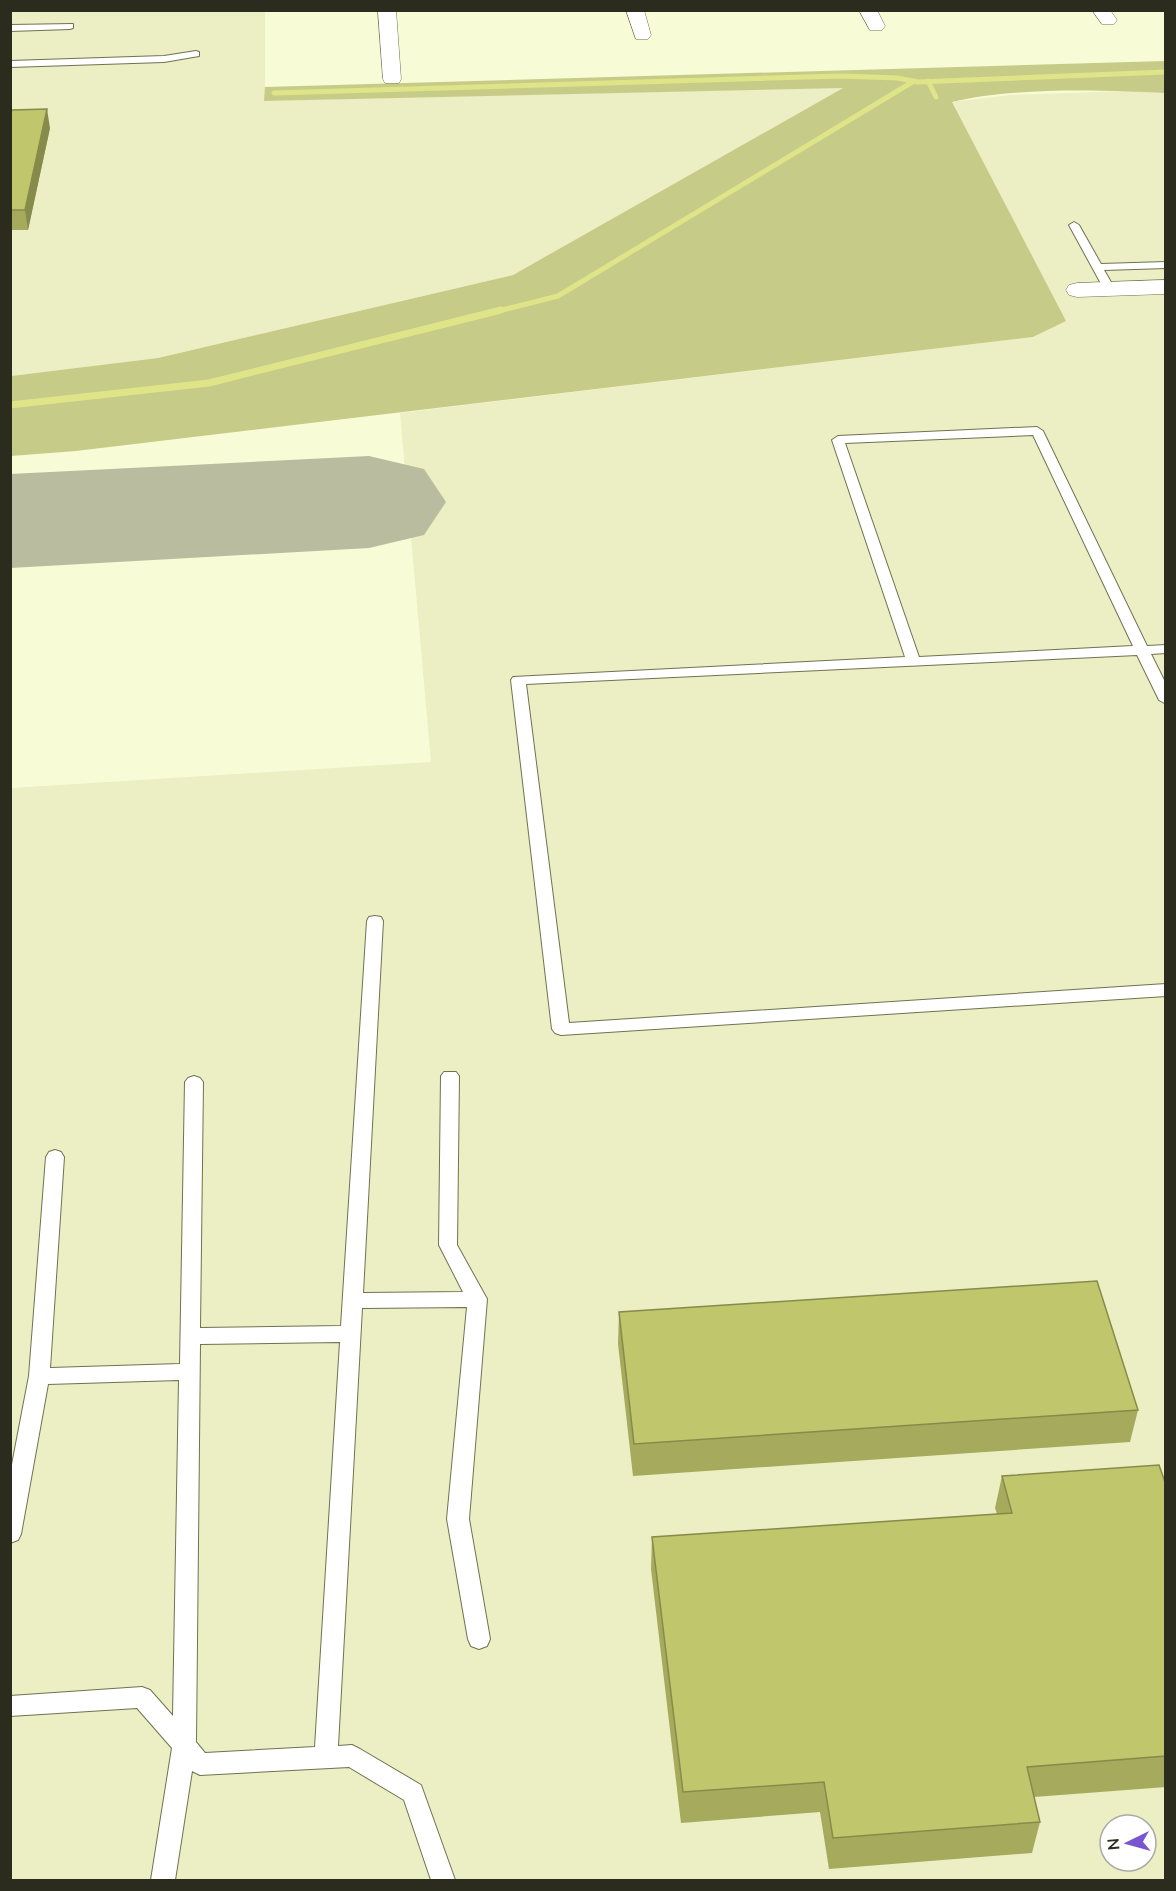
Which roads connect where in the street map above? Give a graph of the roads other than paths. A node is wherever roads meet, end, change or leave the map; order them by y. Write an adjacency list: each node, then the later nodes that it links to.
1 (387, 10): 8 (street)
2 (635, 10): 5 (street)
3 (70, 26): 4 (lane)
4 (10, 28)
5 (642, 35)
6 (196, 54): 7 (lane)
7 (10, 64)
8 (392, 79)
9 (1074, 225): 11 (lane)
10 (1166, 265): 11 (lane)
11 (1097, 267): 13 (lane)
12 (1166, 287): 13 (street)
13 (1109, 289): 14 (street)
14 (1077, 290)
15 (1166, 649): 16 (lane)
16 (1142, 650): 17 (lane); 17 (lane); 18 (lane)
17 (913, 661): 20 (lane)
18 (1166, 700)
19 (375, 921): 25 (lane)
20 (1166, 990)
21 (450, 1076): 24 (lane)
22 (194, 1082): 27 (lane)
23 (55, 1157): 29 (lane)
24 (477, 1299): 25 (lane); 31 (lane)
25 (353, 1300): 26 (lane)
26 (351, 1334): 27 (lane); 34 (lane)
27 (190, 1336): 28 (lane)
28 (190, 1372): 29 (lane); 33 (lane)
29 (39, 1376): 30 (lane)
30 (10, 1534)
31 (479, 1639)
32 (10, 1706): 33 (lane)
33 (184, 1745): 34 (lane); 35 (lane)
34 (326, 1757): 36 (lane)
35 (163, 1881)
36 (443, 1881)

